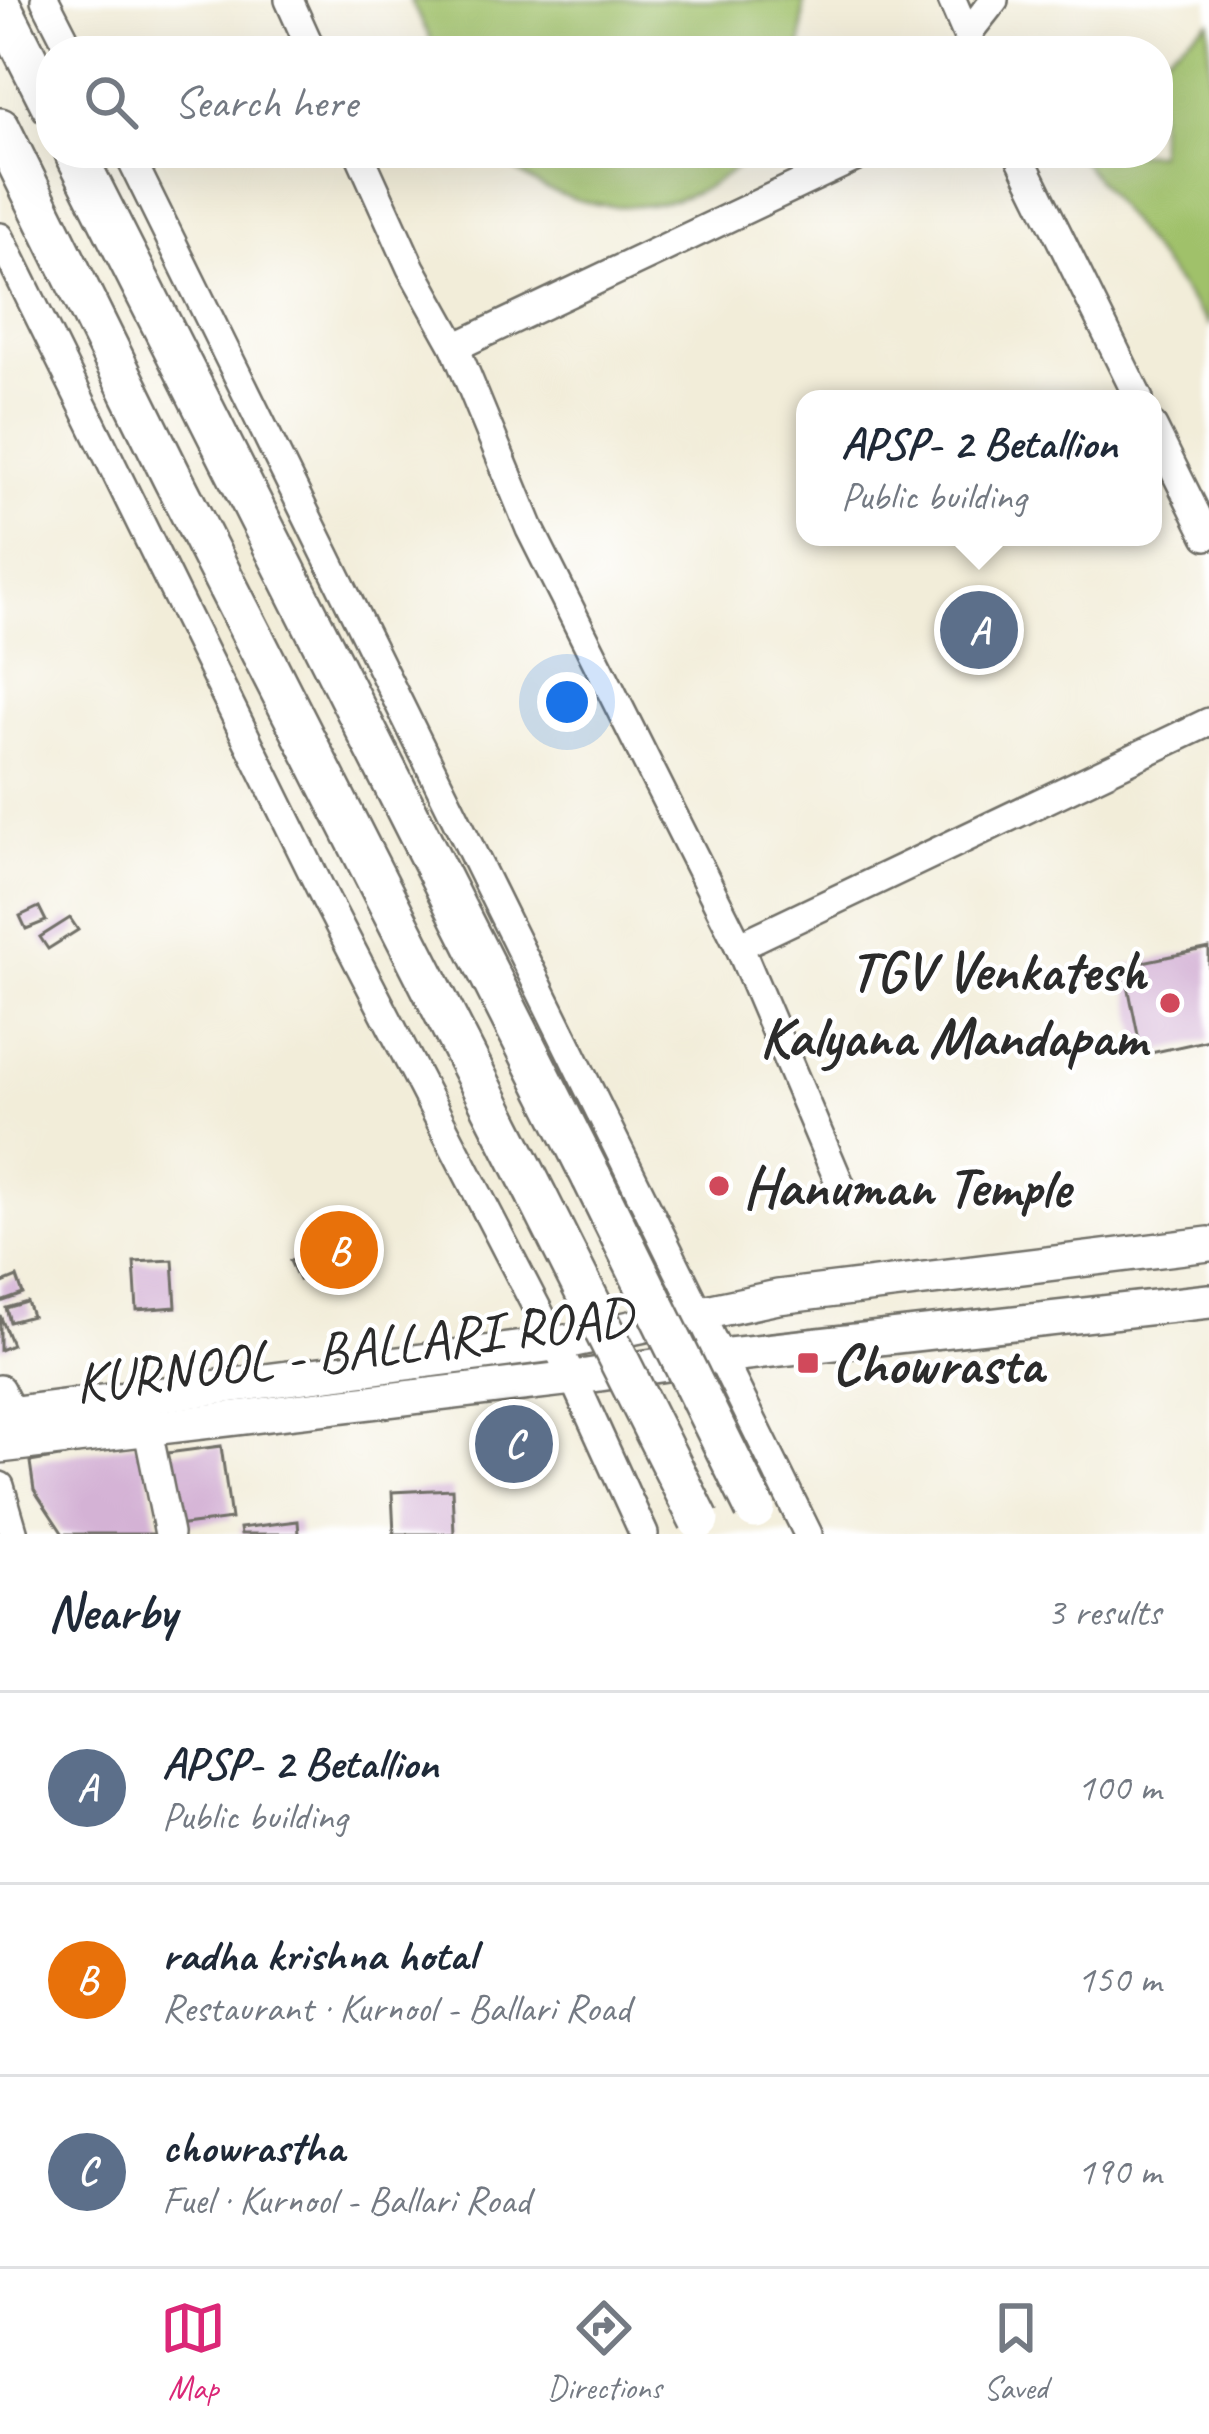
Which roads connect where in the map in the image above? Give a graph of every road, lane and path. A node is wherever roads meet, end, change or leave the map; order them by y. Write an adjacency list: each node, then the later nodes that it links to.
1 (45, 0): 6 (street)
2 (289, 0): 7 (street)
3 (952, 0): 8 (street)
4 (994, 0): 9 (street)
5 (0, 4): 10 (highway)
6 (63, 36)
7 (305, 36)
8 (968, 36)
9 (974, 36)
10 (36, 75)
11 (0, 128): 36 (highway, bridge)
12 (84, 168): 35 (highway, bridge)
13 (135, 168): 27 (street)
14 (366, 168): 18 (street)
15 (833, 168): 18 (street)
16 (1025, 168): 19 (street)
17 (0, 237): 28 (street)
18 (455, 347): 23 (street)
19 (1135, 390)
20 (1162, 445): 21 (street)
21 (1208, 537)
22 (1209, 722): 23 (street)
23 (739, 946): 24 (street)
24 (840, 1184)
25 (1209, 1244): 27 (main road, KURNOOL - BALLARI ROAD)
26 (1209, 1301): 29 (main road, KURNOOL - BALLARI ROAD)
27 (699, 1313): 28 (main road, KURNOOL - BALLARI ROAD); 29 (street)
28 (555, 1344): 30 (street); 31 (main road, KURNOOL - BALLARI ROAD)
29 (720, 1356): 30 (main road, KURNOOL - BALLARI ROAD); 41 (street)
30 (573, 1378): 32 (main road, KURNOOL - BALLARI ROAD); 40 (street)
31 (4, 1406)
32 (147, 1426): 33 (main road, KURNOOL - BALLARI ROAD); 39 (street)
33 (0, 1445)
34 (2, 1494): 37 (street); 38 (street)
35 (762, 1521)
36 (702, 1527)
37 (14, 1534)
38 (34, 1534)
39 (169, 1534)
40 (644, 1534)
41 (808, 1534)

